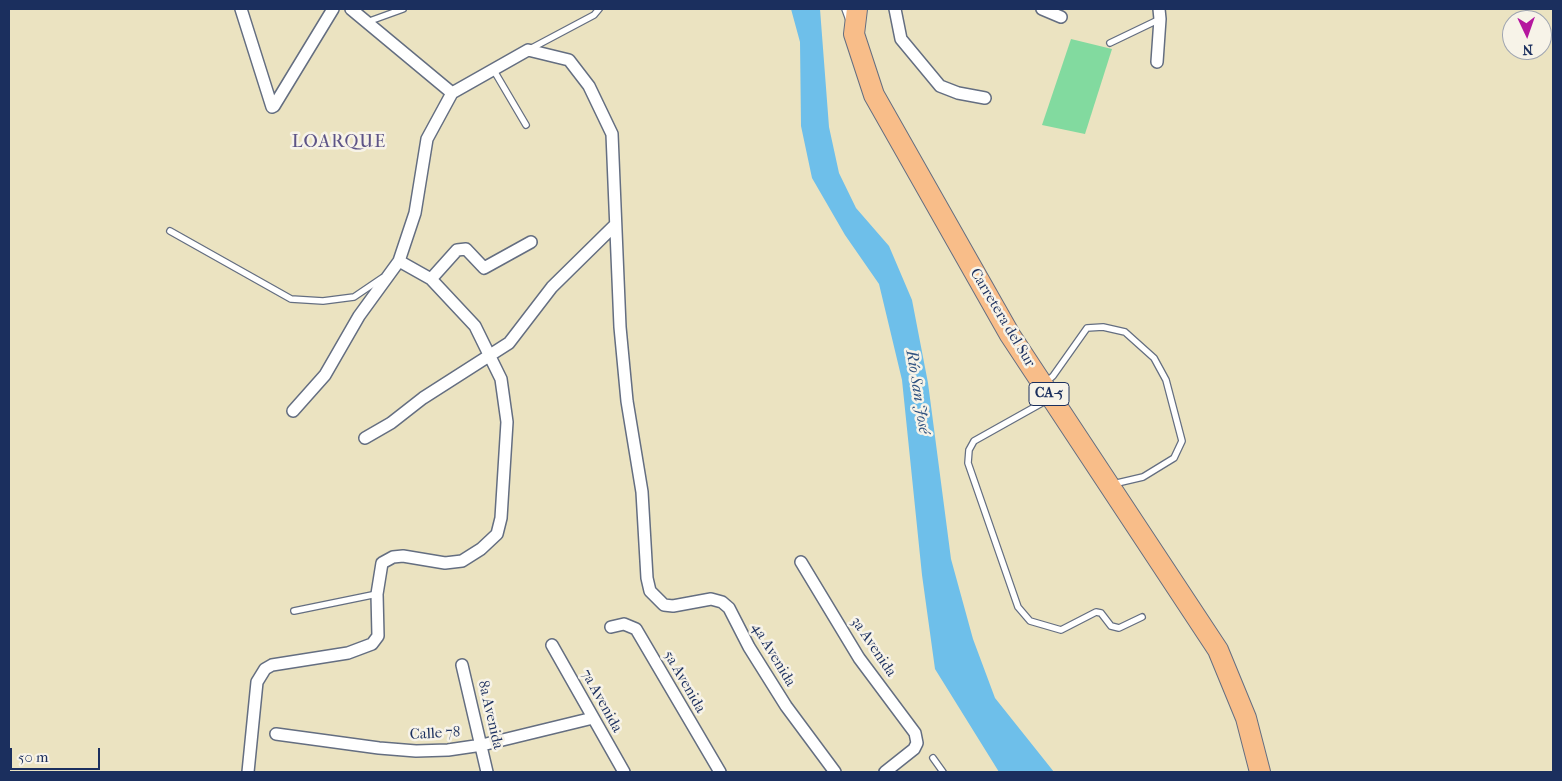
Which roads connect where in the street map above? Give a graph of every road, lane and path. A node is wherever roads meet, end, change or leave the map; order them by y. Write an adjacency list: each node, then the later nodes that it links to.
1 (241, 9): 2 (street)
2 (333, 9)
3 (351, 9): 12 (street)
4 (402, 9): 12 (lane)
5 (599, 9): 15 (lane)
6 (845, 9): 13 (lane)
7 (857, 9): 13 (highway, Carretera del Sur / CA-5)
8 (895, 9): 19 (street)
9 (1042, 9): 11 (street)
10 (1160, 14): 14 (lane); 16 (street)
11 (1061, 17)
12 (367, 22): 18 (street)
13 (854, 34): 28 (highway, Carretera del Sur / CA-5)
14 (1110, 43)
15 (528, 50): 17 (street); 21 (street)
16 (1157, 62)
17 (493, 69): 18 (street); 20 (lane)
18 (452, 92): 24 (street)
19 (985, 98)
20 (526, 125)
21 (615, 225): 27 (street); 47 (street, 4a Avenida)
22 (170, 231): 25 (lane)
23 (531, 242): 26 (street)
24 (399, 261): 25 (street); 26 (street)
25 (388, 274): 29 (street)
26 (431, 279): 27 (street)
27 (491, 355): 30 (street); 33 (street)
28 (1047, 391): 31 (highway, Carretera del Sur / CA-5); 31 (lane); 35 (lane)
29 (293, 410)
30 (365, 438)
31 (1109, 486): 50 (highway, Carretera del Sur / CA-5)
32 (801, 562): 48 (street, 3a Avenida)
33 (377, 594): 34 (lane); 43 (street)
34 (294, 610)
35 (1142, 617)
36 (611, 627): 46 (street, 5a Avenida)
37 (552, 645): 39 (street, 7a Avenida)
38 (462, 665): 41 (street, 8a Avenida)
39 (593, 718): 41 (street, Calle 78); 45 (street, 7a Avenida)
40 (276, 734): 41 (street, Calle 78)
41 (482, 745): 44 (street, 8a Avenida)
42 (933, 758): 49 (lane)
43 (248, 772)
44 (487, 772)
45 (624, 772)
46 (720, 772)
47 (835, 772)
48 (885, 772)
49 (943, 772)
50 (1260, 772)

